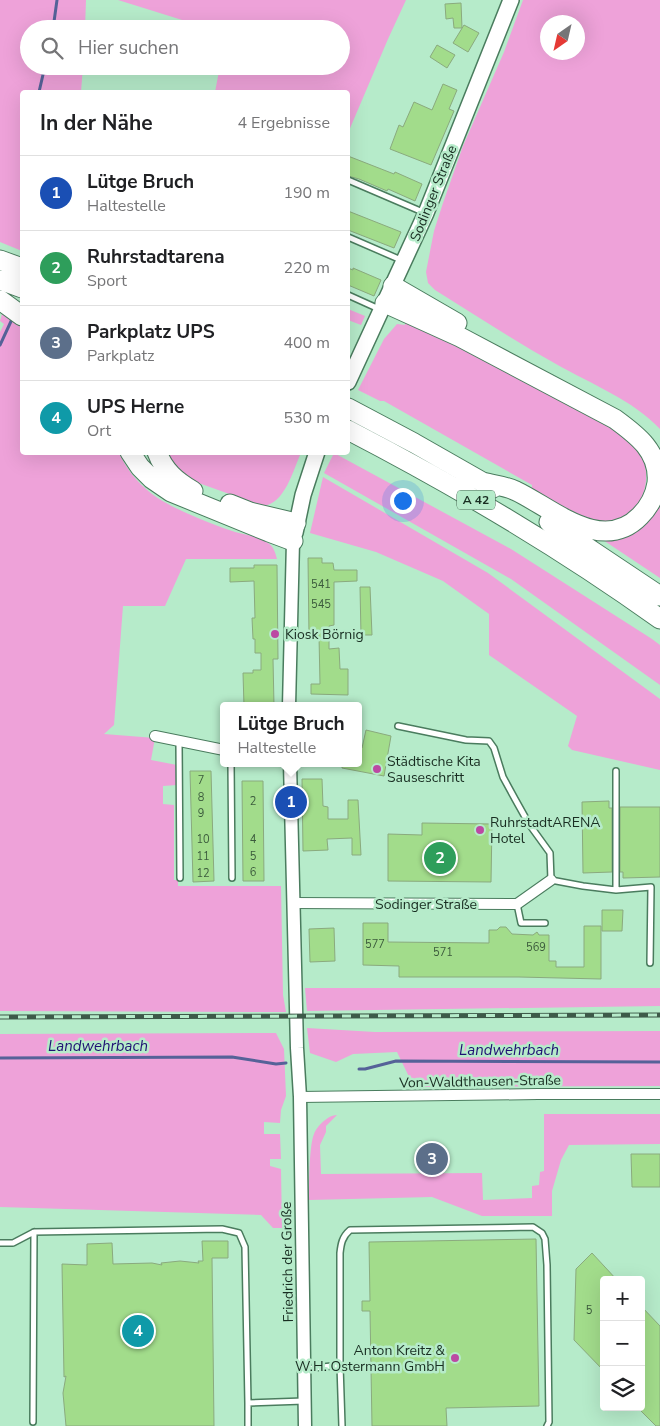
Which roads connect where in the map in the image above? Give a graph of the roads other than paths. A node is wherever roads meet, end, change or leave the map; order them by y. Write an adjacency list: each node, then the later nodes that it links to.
1 (512, 0): 3 (main road, Sodinger Straße)
2 (350, 181): 3 (lane)
3 (426, 213): 6 (main road, Sodinger Straße)
4 (350, 238): 6 (lane)
5 (0, 260): 7 (highway)
6 (404, 261): 8 (main road, Sodinger Straße)
7 (20, 267)
8 (393, 286): 11 (main road, Sodinger Straße); 16 (highway)
9 (350, 296): 11 (lane)
10 (3, 302): 12 (highway)
11 (383, 306): 13 (main road, Sodinger Straße); 20 (highway)
12 (20, 315)
13 (350, 378)
14 (350, 410): 20 (highway, A 42)
15 (350, 431): 23 (highway, A 42)
16 (660, 451)
17 (132, 455): 21 (highway)
18 (158, 455): 21 (highway)
19 (316, 455): 21 (main road)
20 (483, 482): 22 (highway, A 42)
21 (295, 532): 24 (street)
22 (660, 596)
23 (660, 619)
24 (290, 702)
25 (398, 726): 34 (lane)
26 (155, 736): 27 (street)
27 (179, 742): 28 (street); 32 (lane)
28 (220, 749)
29 (231, 767): 33 (lane)
30 (290, 767): 36 (street)
31 (616, 771): 35 (lane)
32 (180, 878)
33 (232, 878)
34 (551, 880): 35 (lane); 37 (street)
35 (616, 890): 39 (lane)
36 (293, 903): 37 (street, Sodinger Straße); 41 (street)
37 (517, 904): 38 (lane)
38 (545, 923)
39 (650, 962)
40 (660, 1094): 41 (street, Von-Waldthausen-Straße)
41 (300, 1097): 45 (street, Friedrich der Große)
42 (34, 1232): 43 (lane); 47 (lane); 48 (lane)
43 (0, 1243)
44 (340, 1365): 45 (lane); 51 (lane); 52 (lane)
45 (304, 1369): 46 (street, Friedrich der Große)
46 (305, 1401): 47 (lane); 50 (street, Friedrich der Große)
47 (248, 1403): 49 (lane)
48 (34, 1422)
49 (248, 1426)
50 (305, 1426)
51 (342, 1426)
52 (547, 1426)

